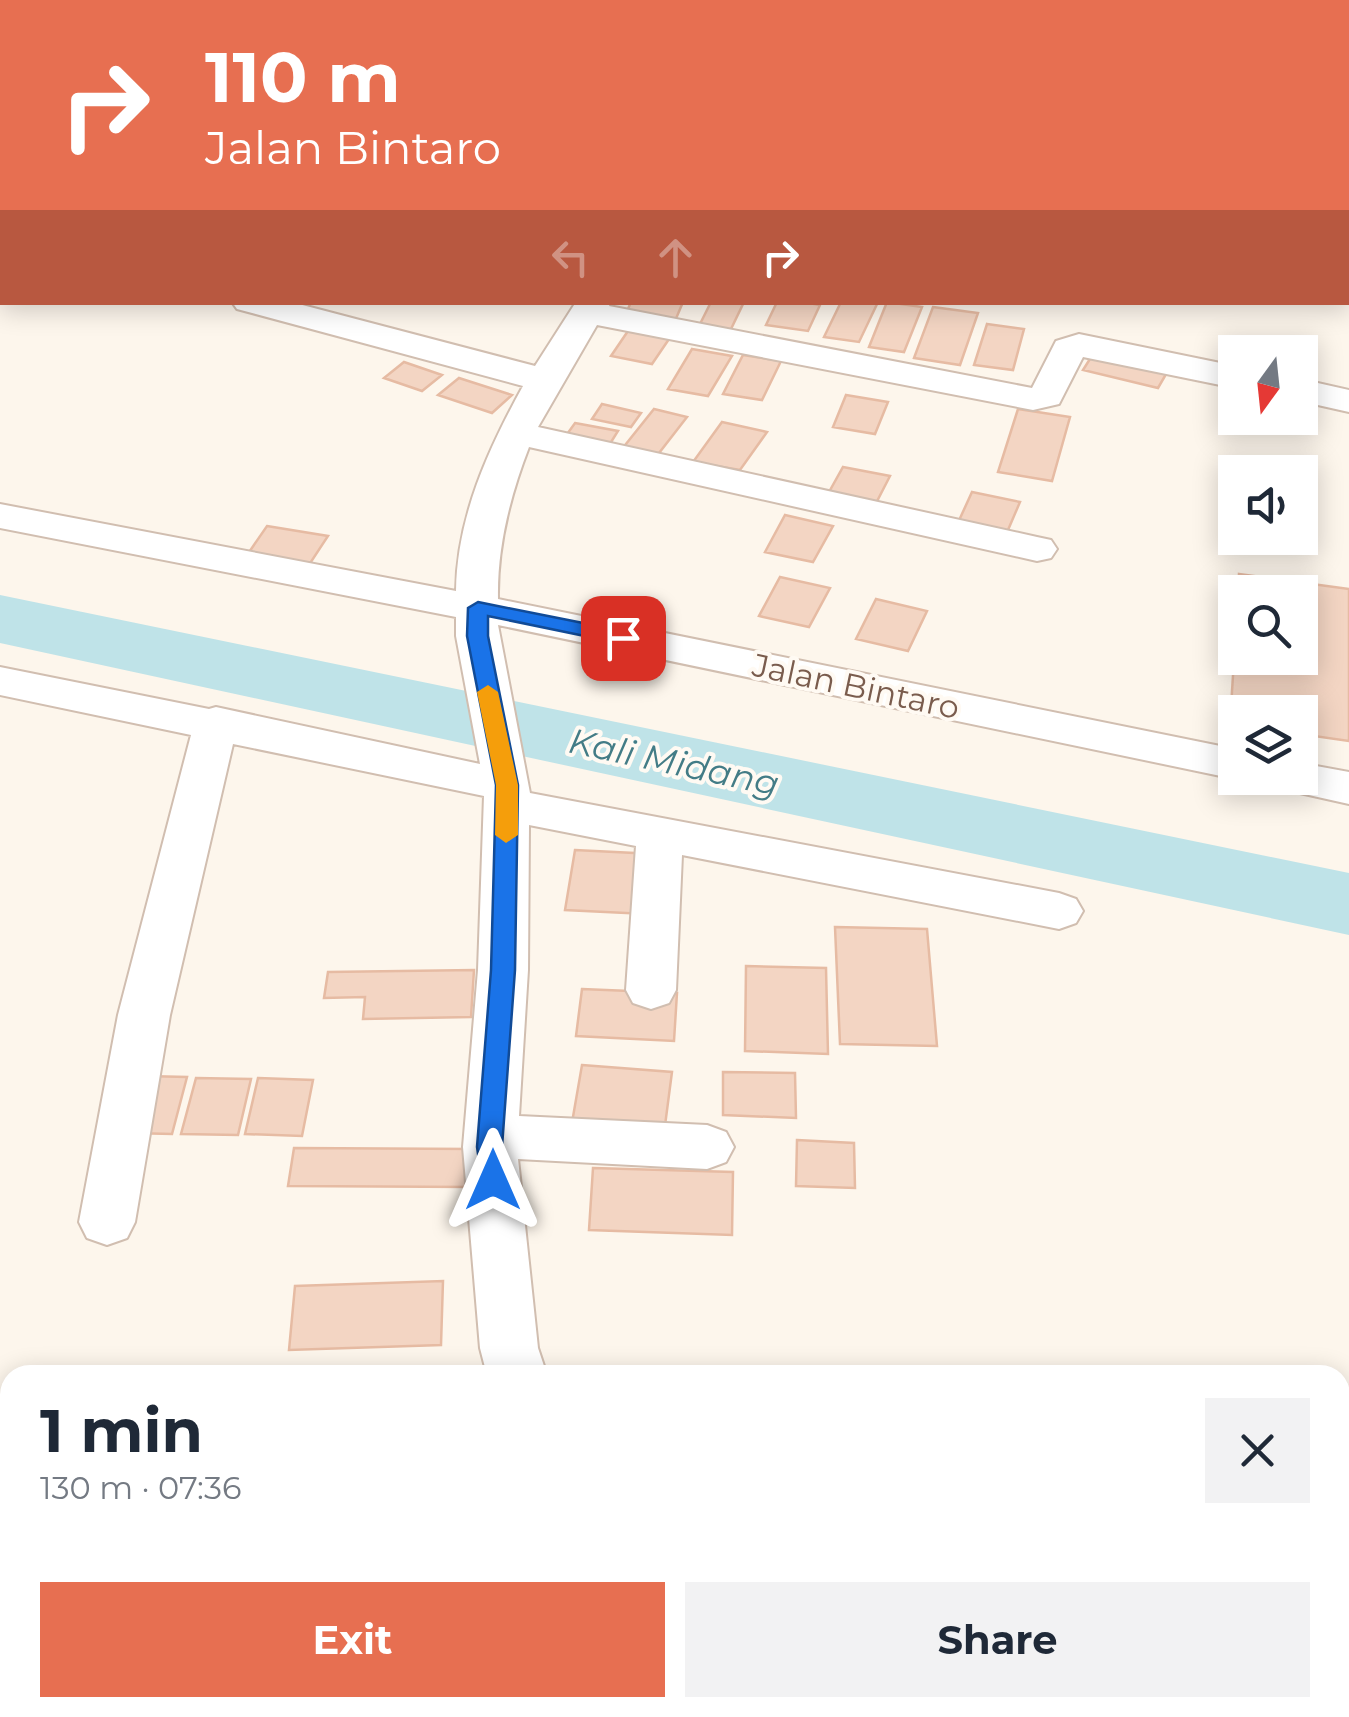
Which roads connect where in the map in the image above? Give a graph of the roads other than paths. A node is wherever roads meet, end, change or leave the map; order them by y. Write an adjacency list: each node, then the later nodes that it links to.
1 (260, 305): 4 (street)
2 (591, 308): 3 (street); 4 (street)
3 (1218, 373)
4 (544, 380): 7 (street)
5 (1318, 394): 6 (street)
6 (1349, 401)
7 (516, 433): 9 (street); 10 (street)
8 (0, 516): 10 (street, Jalan Bintaro)
9 (1038, 549)
10 (478, 622): 13 (street, Jalan Bintaro); 15 (street)
11 (0, 680): 12 (street)
12 (216, 722): 15 (street); 22 (street)
13 (1218, 761)
14 (1318, 782): 16 (street)
15 (505, 785): 17 (street); 20 (street)
16 (1349, 788)
17 (660, 834): 18 (street); 19 (street)
18 (1059, 911)
19 (651, 990)
20 (492, 1136): 21 (street); 23 (street)
21 (707, 1147)
22 (107, 1222)
23 (514, 1365)

